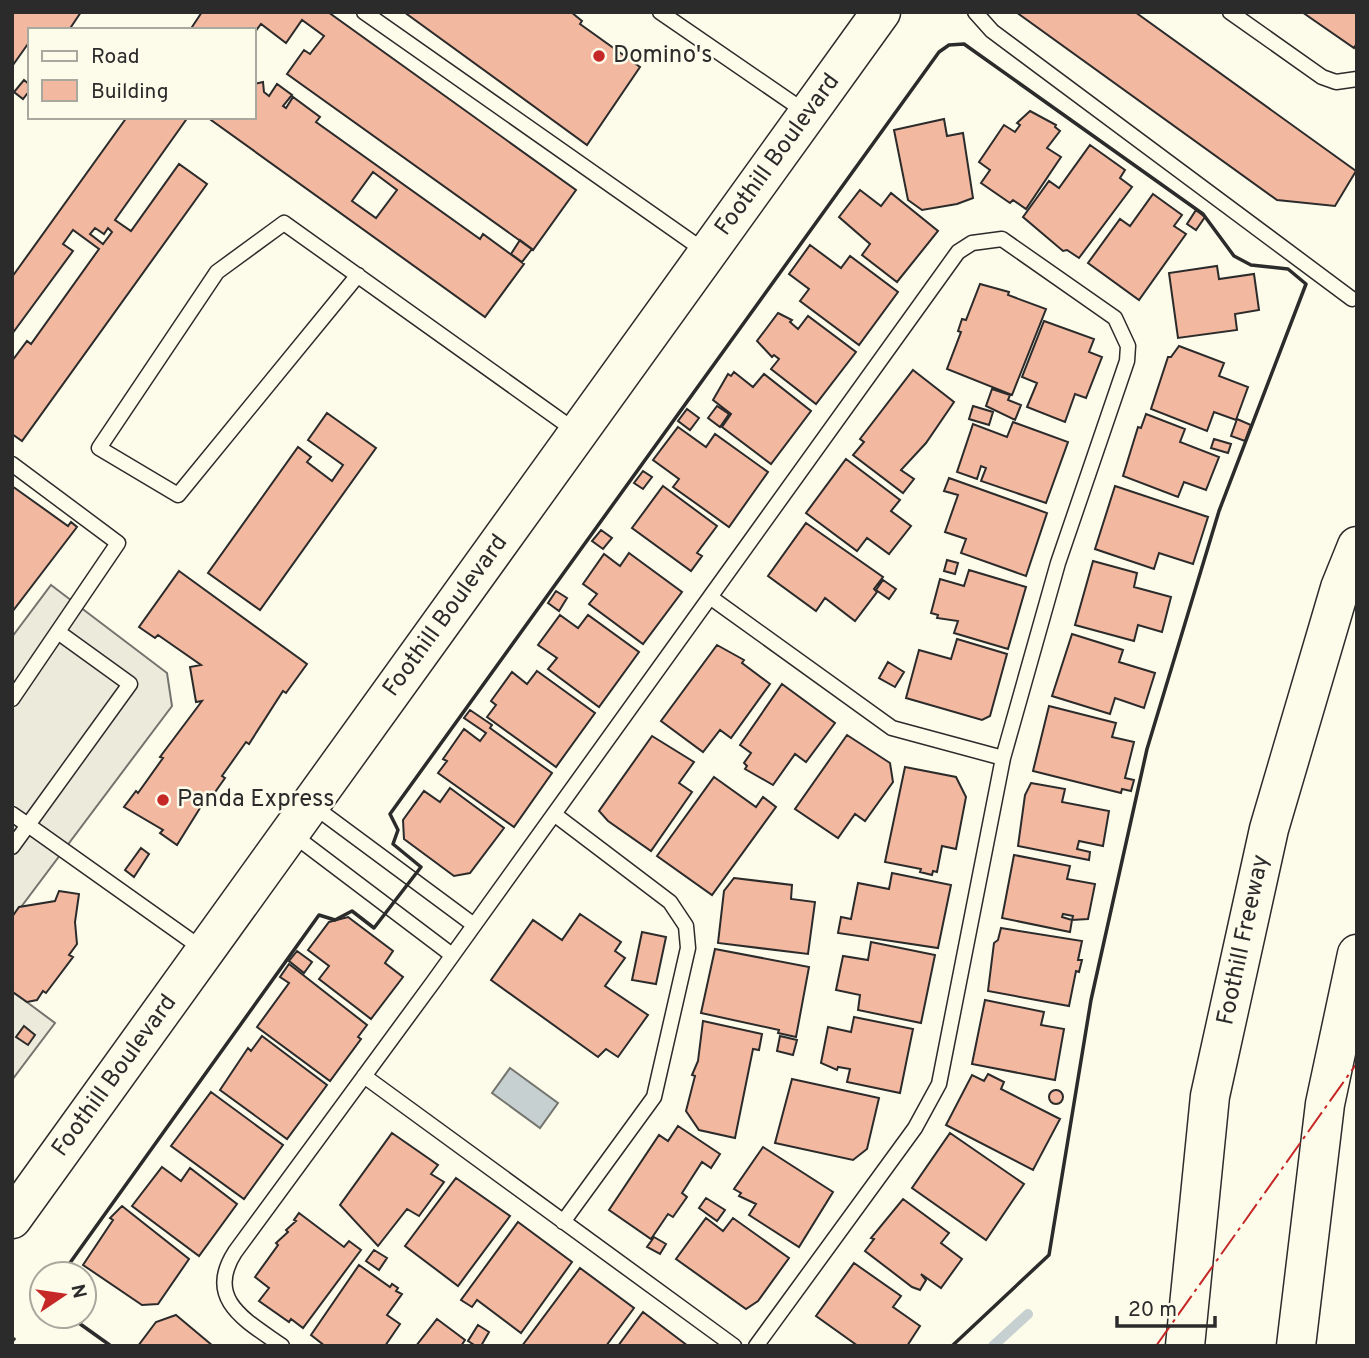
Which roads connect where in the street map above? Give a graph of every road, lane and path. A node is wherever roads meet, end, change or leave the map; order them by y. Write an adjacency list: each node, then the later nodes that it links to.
1 (364, 12): 8 (lane)
2 (660, 12): 7 (lane)
3 (881, 12): 7 (main road, Foothill Boulevard)
4 (975, 12): 10 (lane)
5 (1230, 12): 6 (lane)
6 (1357, 79)
7 (808, 114): 8 (main road, Foothill Boulevard)
8 (707, 253): 11 (main road, Foothill Boulevard)
9 (358, 275): 9 (lane); 11 (lane)
10 (1352, 299)
11 (578, 433): 20 (main road, Foothill Boulevard)
12 (12, 464): 15 (lane)
13 (1357, 546): 33 (main road, Foothill Freeway)
14 (710, 597): 17 (lane); 17 (lane); 19 (lane)
15 (58, 632): 16 (lane); 21 (lane)
16 (12, 699)
17 (1003, 758): 32 (lane)
18 (12, 814): 21 (lane)
19 (554, 814): 23 (lane); 29 (lane)
20 (301, 818): 23 (lane); 24 (main road, Foothill Boulevard); 26 (lane)
21 (28, 825): 22 (lane); 24 (lane)
22 (12, 847)
23 (474, 925): 26 (lane)
24 (205, 951): 28 (main road, Foothill Boulevard)
25 (1357, 954): 34 (main road)
26 (452, 955): 27 (lane)
27 (364, 1076): 29 (lane); 30 (lane)
28 (12, 1219)
29 (563, 1222): 31 (lane)
30 (282, 1346)
31 (734, 1346)
32 (756, 1346)
33 (1185, 1346)
34 (1296, 1346)

